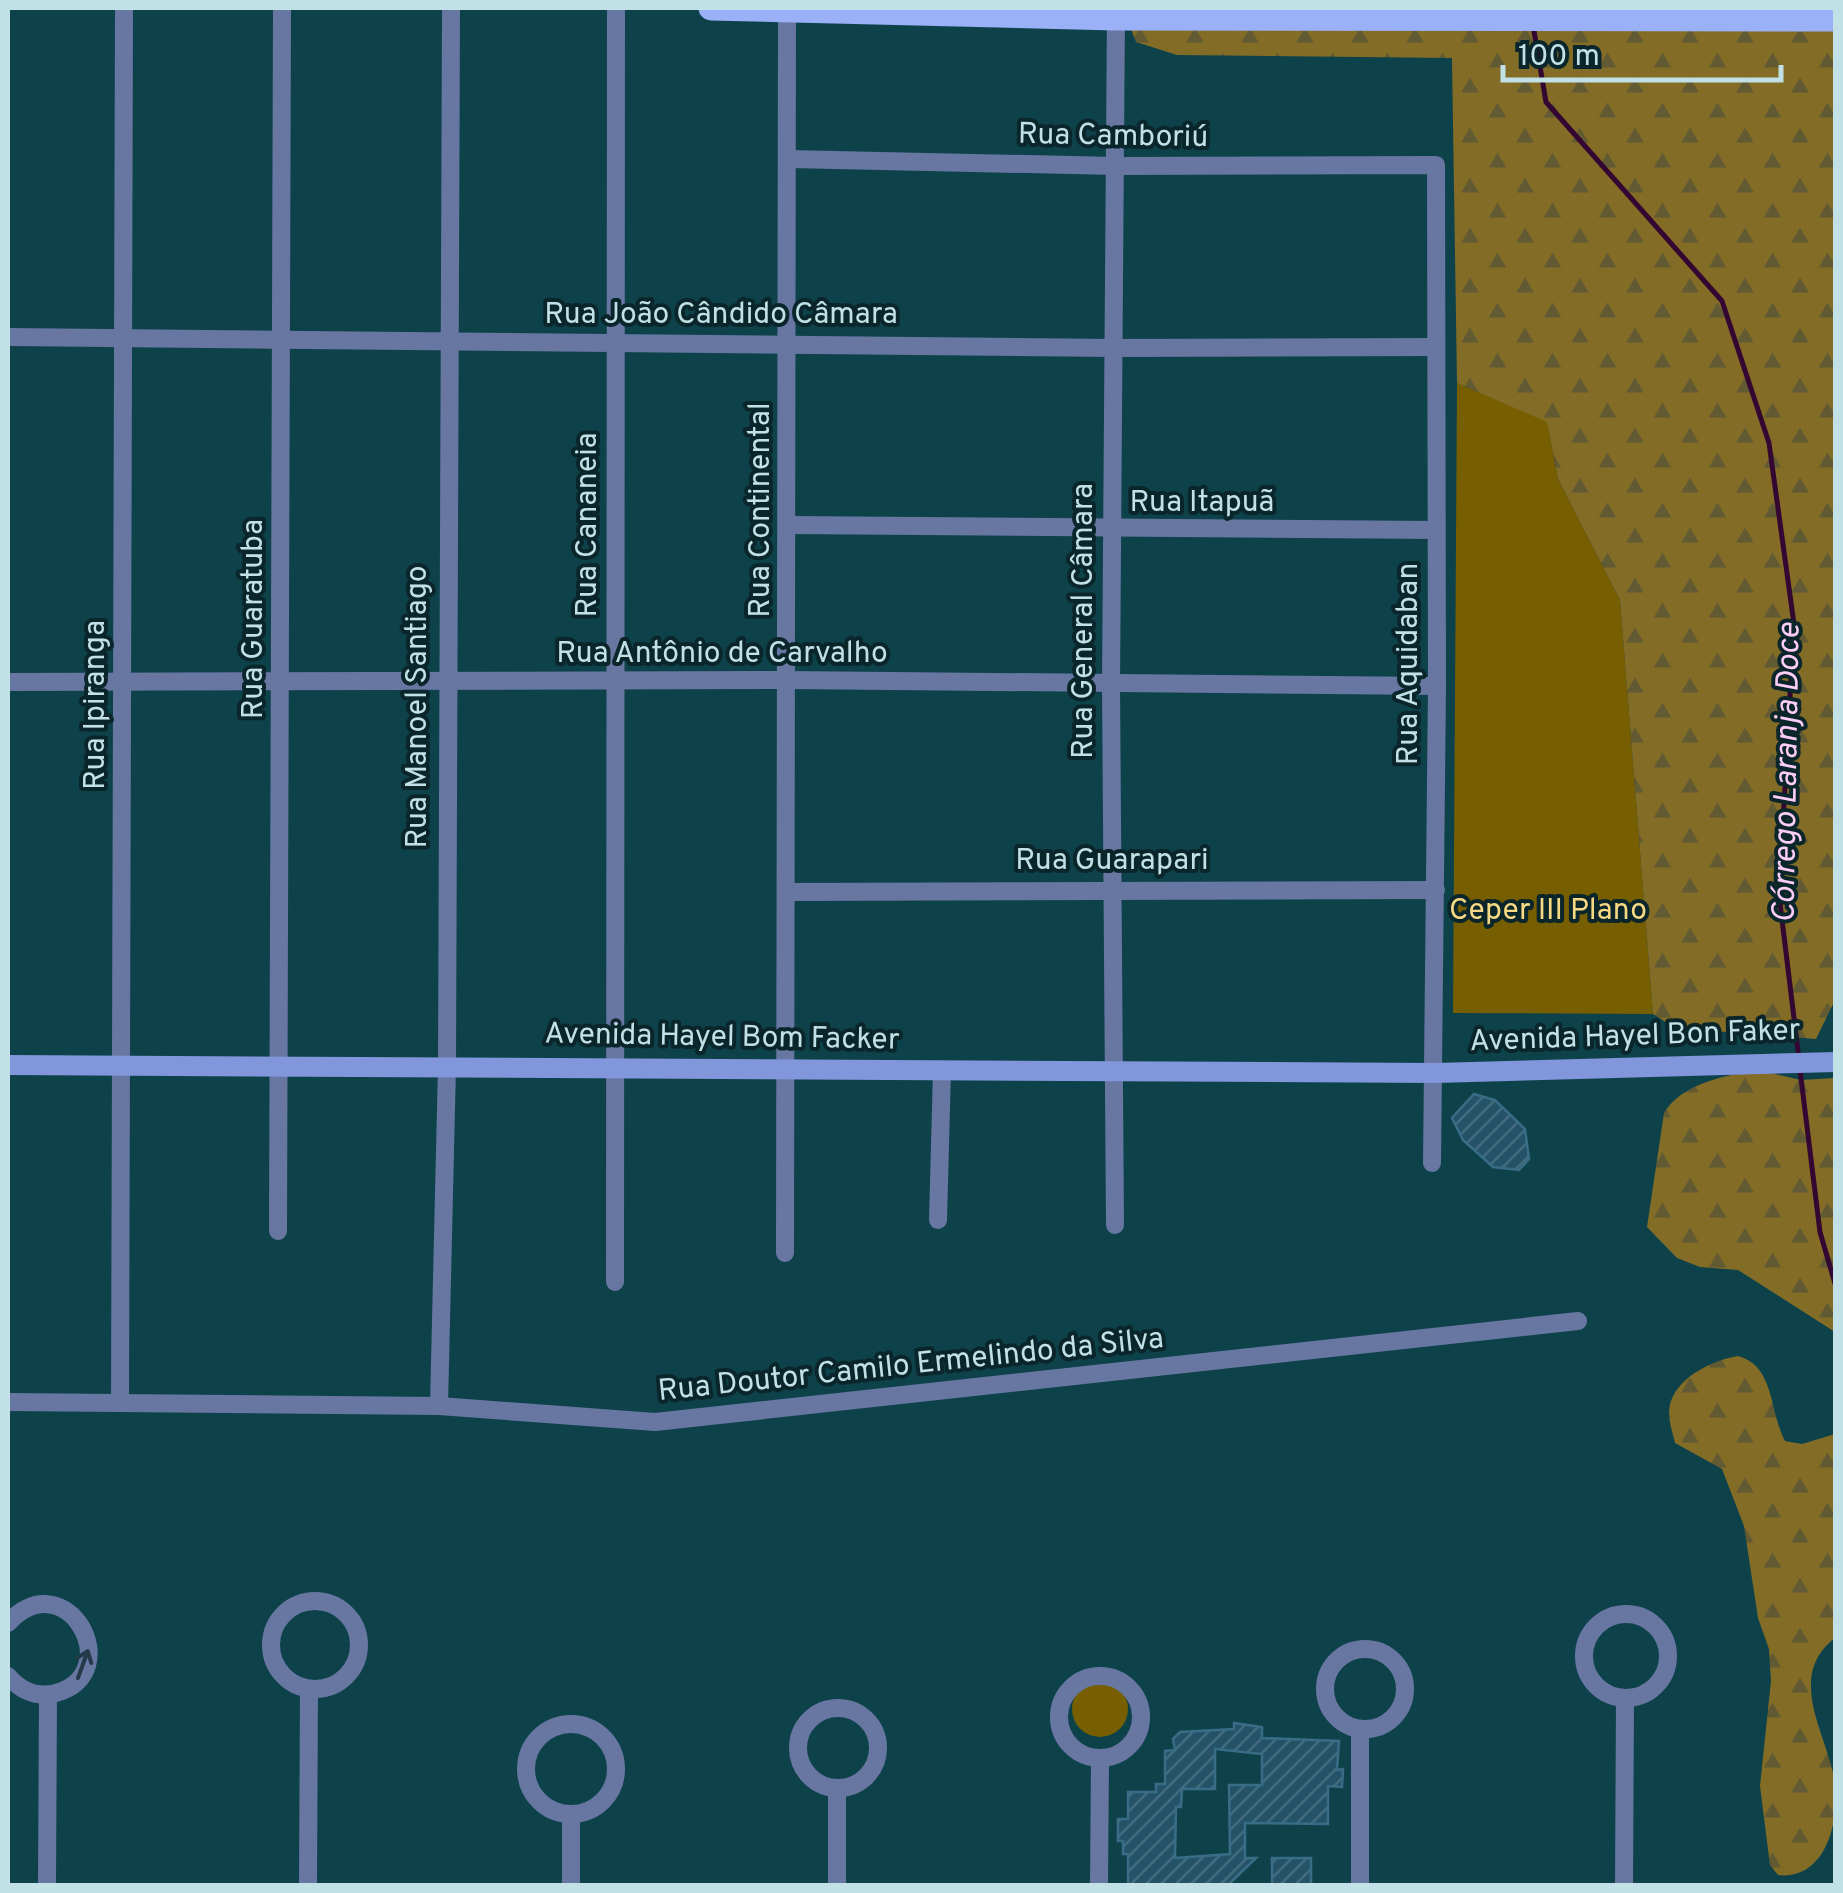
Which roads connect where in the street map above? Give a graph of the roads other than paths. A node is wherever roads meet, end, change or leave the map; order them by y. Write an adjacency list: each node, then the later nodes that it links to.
1 (124, 8): 13 (street, Rua Ipiranga)
2 (282, 8): 15 (street, Rua Guaratuba)
3 (451, 8): 16 (street, Rua Manoel Santiago)
4 (616, 8): 14 (street, Rua Cananeia)
5 (711, 8): 6 (main road)
6 (787, 8): 7 (main road); 9 (street, Rua Continental)
7 (1116, 13): 8 (main road); 11 (street, Rua General Câmara)
8 (1836, 19)
9 (788, 159): 11 (street, Rua Camboriú); 17 (street, Rua Continental)
10 (1436, 165): 11 (street, Rua Camboriú); 18 (street, Rua Aquidaban)
11 (1116, 166): 19 (street, Rua General Câmara)
12 (8, 338): 13 (street, Rua João Cândido Câmara)
13 (125, 338): 15 (street, Rua João Cândido Câmara); 26 (street, Rua Ipiranga)
14 (614, 341): 16 (street, Rua João Cândido Câmara); 17 (street, Rua João Cândido Câmara); 28 (street, Rua Cananeia)
15 (282, 342): 16 (street, Rua João Cândido Câmara); 23 (street, Rua Guaratuba)
16 (448, 342): 27 (street, Rua Manoel Santiago)
17 (788, 342): 19 (street, Rua João Cândido Câmara); 20 (street, Rua Continental)
18 (1435, 347): 19 (street, Rua João Cândido Câmara); 22 (street, Rua Aquidaban)
19 (1114, 348): 21 (street, Rua General Câmara)
20 (789, 525): 21 (street, Rua Itapuã); 24 (street, Rua Continental)
21 (1111, 530): 22 (street, Rua Itapuã); 29 (street, Rua General Câmara)
22 (1436, 530): 30 (street, Rua Aquidaban)
23 (281, 680): 26 (street, Rua Antônio de Carvalho); 27 (street, Rua Antônio de Carvalho); 39 (street, Rua Guaratuba)
24 (788, 680): 28 (street, Rua Antônio de Carvalho); 29 (street, Rua Antônio de Carvalho); 33 (street, Rua Continental)
25 (8, 682): 26 (street, Rua Antônio de Carvalho)
26 (124, 682): 36 (street, Rua Ipiranga)
27 (445, 682): 28 (street, Rua Antônio de Carvalho); 37 (street, Rua Manoel Santiago)
28 (616, 682): 38 (street, Rua Cananeia)
29 (1111, 685): 30 (street, Rua Antônio de Carvalho); 31 (street, Rua General Câmara)
30 (1437, 686): 32 (street, Rua Aquidaban)
31 (1113, 887): 32 (street, Rua Guarapari); 33 (street, Rua Guarapari); 42 (street, Rua General Câmara)
32 (1436, 890): 43 (street, Rua Aquidaban)
33 (788, 892): 40 (street, Rua Continental)
34 (1831, 1062): 43 (street, Avenida Hayel Bon Faker)
35 (8, 1065): 36 (street, Avenida Hayel Bom Facker)
36 (124, 1066): 39 (street, Avenida Hayel Bom Facker); 52 (street, Rua Ipiranga)
37 (446, 1066): 38 (street, Avenida Hayel Bom Facker); 39 (street, Avenida Hayel Bom Facker); 53 (street, Rua Manoel Santiago)
38 (614, 1066): 40 (street, Avenida Hayel Bom Facker); 49 (street, Rua Cananeia)
39 (278, 1070): 47 (street, Rua Guaratuba)
40 (788, 1070): 41 (street, Avenida Hayel Bom Facker); 48 (street, Rua Continental)
41 (942, 1070): 42 (street, Avenida Hayel Bom Facker); 45 (street)
42 (1113, 1071): 43 (street, Avenida Hayel Bom Facker); 46 (street, Rua General Câmara)
43 (1435, 1073): 44 (street, Rua Aquidaban)
44 (1432, 1162)
45 (938, 1220)
46 (1115, 1224)
47 (278, 1231)
48 (784, 1253)
49 (615, 1282)
50 (1578, 1322): 53 (street, Rua Doutor Camilo Ermelindo da Silva)
51 (8, 1402): 52 (street, Rua Doutor Camilo Ermelindo da Silva)
52 (120, 1402): 53 (street, Rua Doutor Camilo Ermelindo da Silva)
53 (439, 1406)
54 (8, 1623): 57 (street, one-way to 54)
55 (8, 1676): 57 (street)
56 (310, 1689): 56 (street); 64 (street)
57 (48, 1695): 63 (street)
58 (1625, 1699): 58 (street); 69 (street)
59 (1360, 1730): 59 (street); 68 (street)
60 (1100, 1758): 60 (street); 67 (street)
61 (837, 1788): 61 (street); 66 (street)
62 (571, 1815): 62 (street); 65 (street)
63 (47, 1886)
64 (308, 1886)
65 (571, 1886)
66 (837, 1886)
67 (1099, 1886)
68 (1360, 1886)
69 (1624, 1886)

